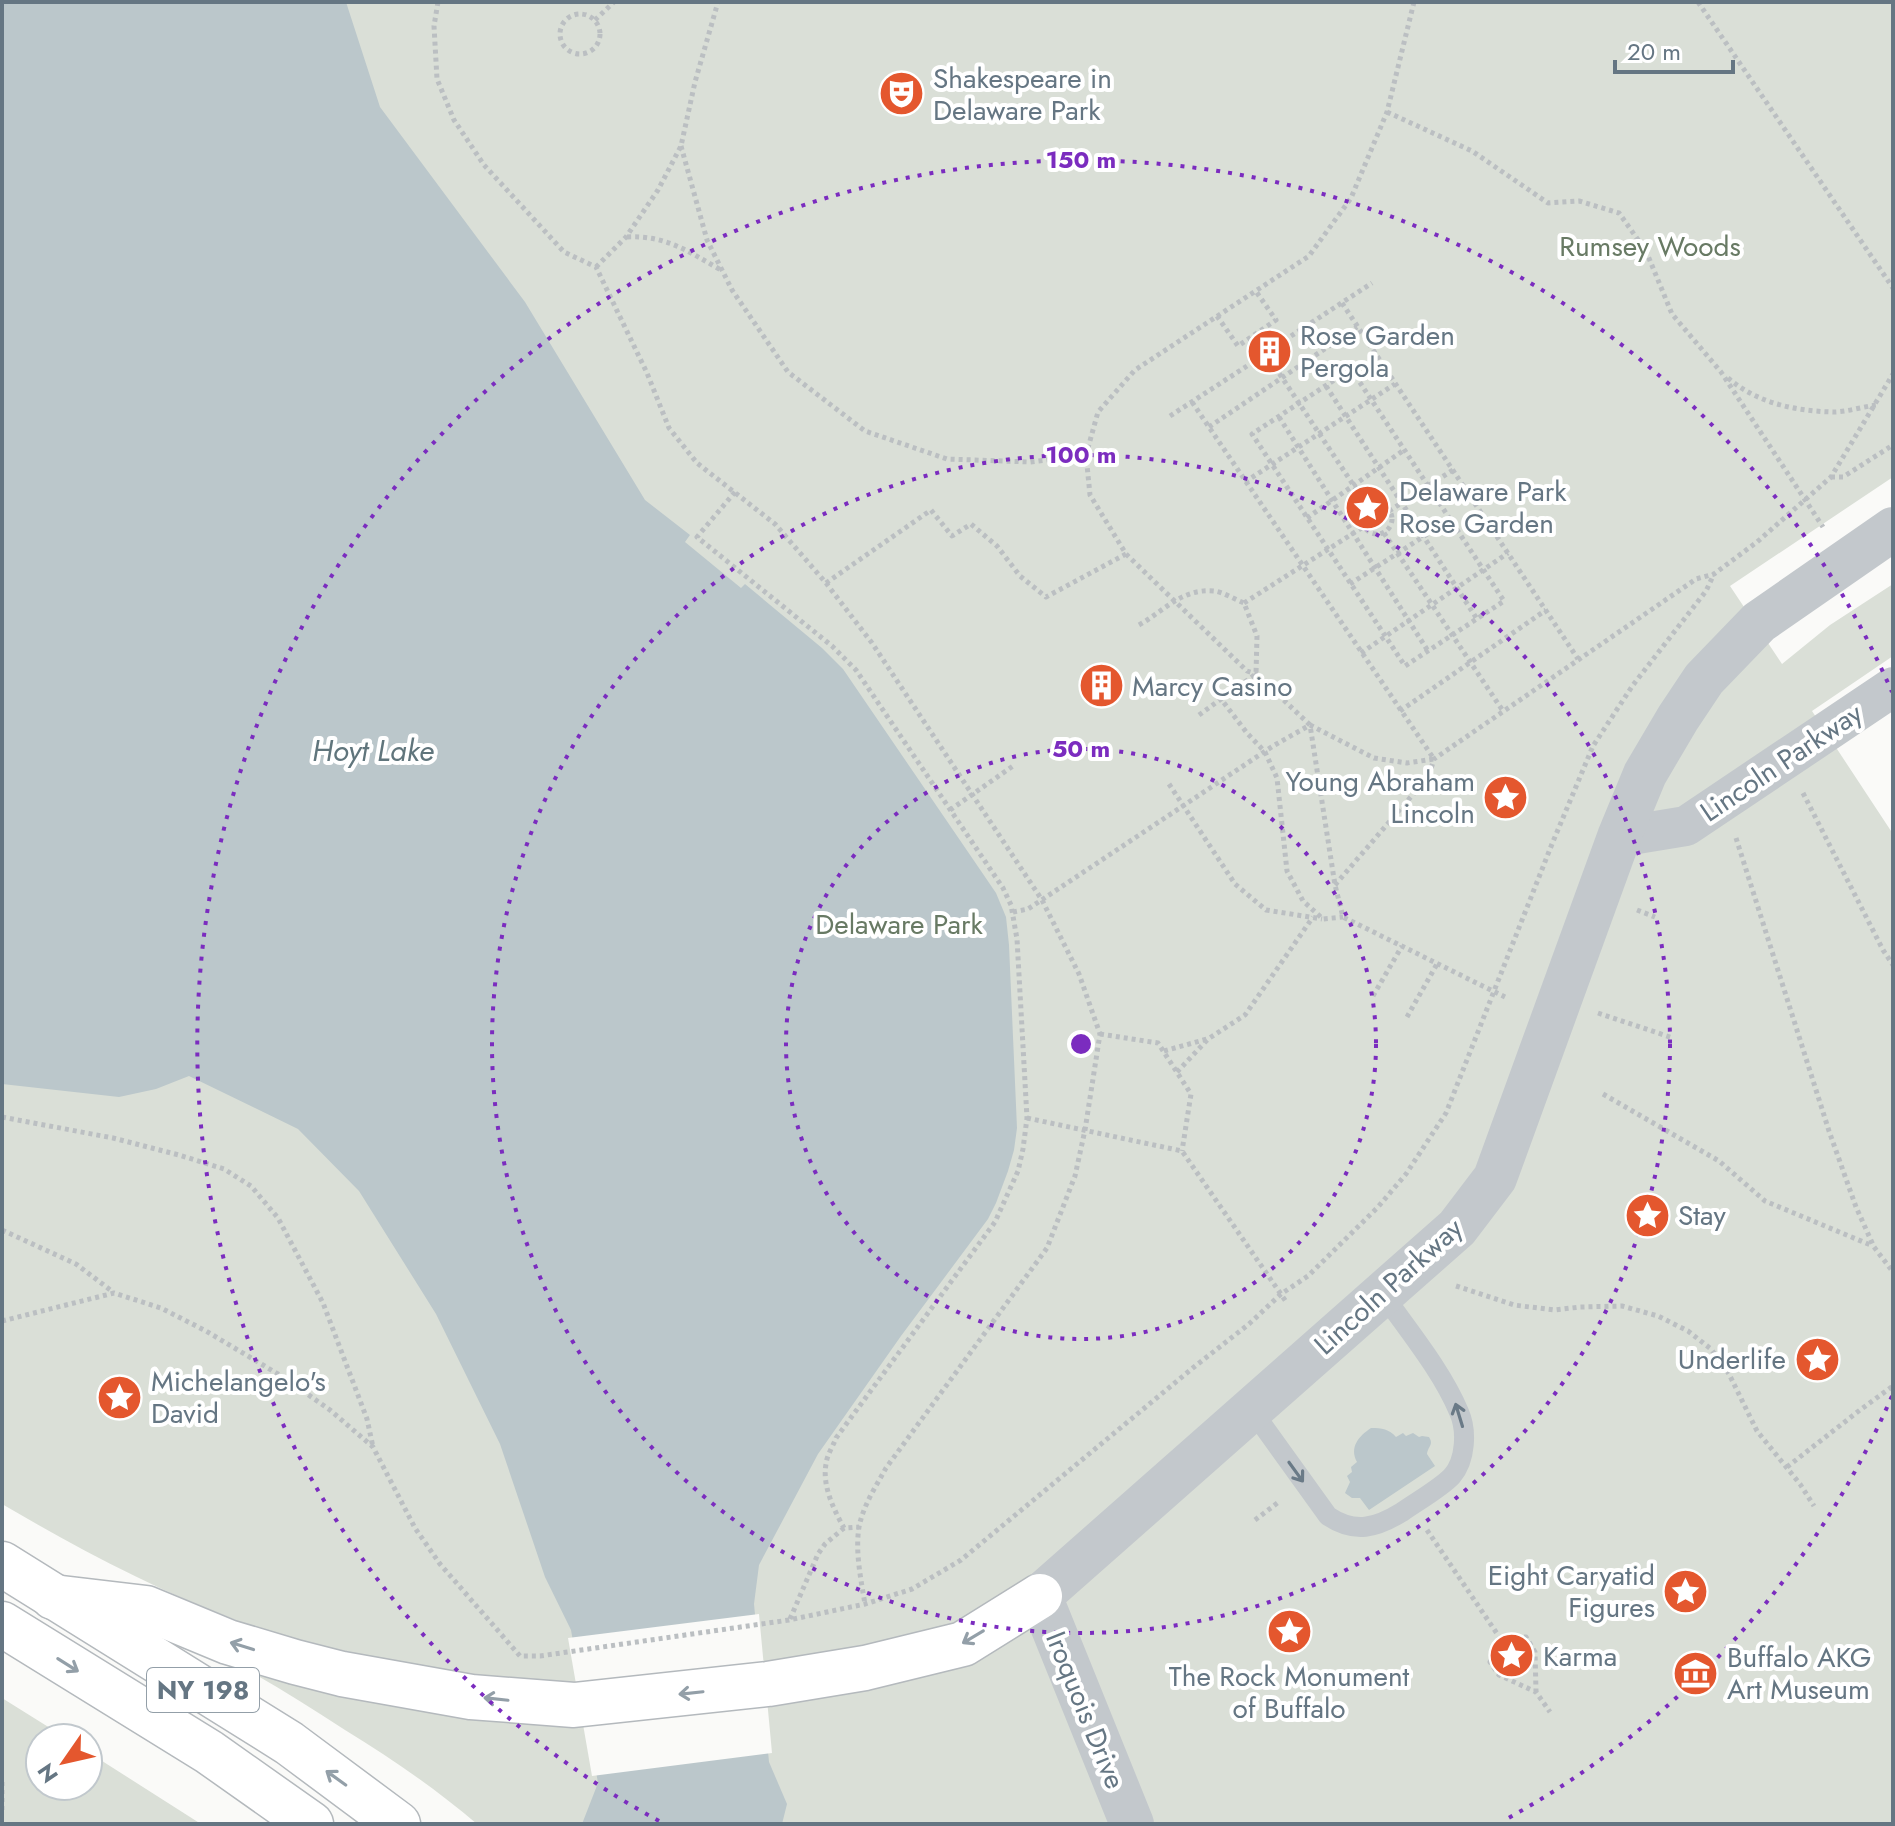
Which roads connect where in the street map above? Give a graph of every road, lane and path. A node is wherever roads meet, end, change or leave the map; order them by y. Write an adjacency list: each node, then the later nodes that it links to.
1 (438, 2): 10 (path)
2 (614, 2): 6 (path)
3 (718, 2): 8 (path)
4 (1414, 2): 7 (path)
5 (1698, 2): 13 (path)
6 (595, 20): 6 (path)
7 (1387, 112): 14 (path); 21 (path)
8 (681, 146): 9 (path); 11 (path)
9 (626, 237): 10 (path); 11 (path)
10 (596, 267): 46 (path)
11 (721, 270): 38 (path)
12 (1372, 283): 15 (path)
13 (1893, 288)
14 (1255, 290): 16 (path); 16 (path)
15 (1342, 303): 17 (path); 18 (path)
16 (1217, 316): 38 (path)
17 (1357, 327): 23 (path); 24 (path)
18 (1291, 336)
19 (1247, 366): 27 (path)
20 (1275, 367): 23 (path)
21 (1721, 372): 29 (path); 48 (path)
22 (1893, 374): 29 (path)
23 (1283, 378): 28 (path); 33 (path)
24 (1396, 384): 26 (path); 41 (path)
25 (1326, 386): 26 (path); 28 (path); 31 (path)
26 (1371, 400): 31 (path); 37 (path)
27 (1192, 402): 30 (path); 33 (path)
28 (1299, 403): 32 (path); 34 (path)
29 (1876, 405): 42 (path)
30 (1170, 416)
31 (1346, 416): 34 (path); 40 (path)
32 (1279, 417): 36 (path); 39 (path)
33 (1209, 427): 43 (path)
34 (1319, 433): 36 (path); 44 (path)
35 (1893, 445): 42 (path)
36 (1299, 447): 39 (path); 47 (path)
37 (1404, 450): 40 (path); 45 (path)
38 (1086, 455): 63 (path)
39 (1272, 464): 43 (path); 52 (path)
40 (1379, 467): 44 (path); 49 (path)
41 (1453, 470): 45 (path); 62 (path)
42 (1831, 477): 48 (path)
43 (1245, 482): 64 (path)
44 (1354, 486): 47 (path); 50 (path)
45 (1427, 486): 49 (path); 53 (path)
46 (735, 492): 68 (path); 100 (path)
47 (1332, 501): 52 (path); 58 (path)
48 (1806, 501): 54 (path); 67 (path)
49 (1402, 502): 51 (path); 59 (path)
50 (1368, 507): 51 (path); 55 (path)
51 (1389, 511): 57 (path)
52 (1307, 518): 60 (path)
53 (1449, 520): 59 (path); 66 (path)
54 (1821, 524)
55 (1363, 527): 57 (path); 58 (path)
56 (1893, 529): 101 (street, Lincoln Parkway)
57 (1384, 533): 61 (path)
58 (1353, 534): 60 (path); 65 (path)
59 (1424, 536): 61 (path); 70 (path)
60 (1328, 549): 64 (path); 69 (path)
61 (1398, 553): 65 (path); 73 (path)
62 (1508, 553): 66 (path); 74 (path)
63 (1126, 554): 68 (path); 71 (path)
64 (1302, 566): 72 (path); 81 (path)
65 (1375, 568): 69 (path); 76 (path)
66 (1483, 570): 70 (path); 75 (path)
67 (1714, 574): 82 (path); 85 (path)
68 (826, 583): 98 (path)
69 (1350, 584): 79 (path)
70 (1457, 587): 73 (path); 75 (path)
71 (1174, 600): 72 (path); 77 (path); 84 (path)
72 (1244, 603): 84 (path)
73 (1432, 604): 76 (path); 78 (path)
74 (1546, 610): 82 (path); 83 (path)
75 (1477, 619): 78 (path)
76 (1408, 620): 79 (path); 80 (path)
77 (1139, 625)
78 (1453, 635): 80 (path); 83 (path)
79 (1385, 637): 80 (path); 81 (path)
80 (1428, 651)
81 (1361, 653): 89 (path)
82 (1578, 659): 90 (path)
83 (1471, 662): 89 (path); 90 (path)
84 (1256, 674): 88 (path); 92 (path)
85 (1633, 685): 87 (path); 112 (path)
86 (1893, 687): 101 (street, Lincoln Parkway)
87 (1639, 690)
88 (1221, 699): 91 (path); 93 (path)
89 (1400, 711): 94 (path)
90 (1503, 711): 94 (path)
91 (1199, 715)
92 (1310, 725): 93 (path); 94 (path); 103 (path)
93 (1265, 752): 99 (path); 108 (path)
94 (1434, 759): 103 (path)
95 (1013, 766): 98 (path)
96 (1169, 784): 99 (path)
97 (1803, 793): 111 (path)
98 (972, 795): 100 (path); 104 (path)
99 (1184, 806): 104 (path); 106 (path)
100 (950, 810): 105 (path)
101 (1619, 837): 130 (street, Lincoln Parkway)
102 (1736, 838): 128 (path)
103 (1335, 885): 107 (path)
104 (1042, 900): 105 (path); 117 (path)
105 (1013, 912): 124 (path)
106 (1313, 917): 108 (path); 119 (path)
107 (1343, 917): 108 (path); 109 (path)
108 (1323, 919)
109 (1402, 946): 110 (path); 113 (path)
110 (1437, 964): 112 (path); 115 (path)
111 (1893, 965)
112 (1496, 992): 114 (path); 132 (path)
113 (1373, 996)
114 (1505, 997)
115 (1407, 1017)
116 (1634, 1025): 118 (path)
117 (1100, 1034): 120 (path); 125 (path)
118 (1673, 1038)
119 (1208, 1039): 120 (path); 121 (path)
120 (1164, 1051): 121 (path)
121 (1177, 1072): 126 (path)
122 (1603, 1094): 128 (path)
123 (2, 1117): 139 (path)
124 (1027, 1118): 125 (path); 134 (path)
125 (1085, 1130): 126 (path); 142 (path)
126 (1182, 1151): 132 (path)
127 (2, 1230): 131 (path)
128 (1874, 1247): 129 (path)
129 (1893, 1272)
130 (1396, 1282): 138 (street, Lincoln Parkway); 138 (lane, one-way to 130); 140 (path)
131 (114, 1293): 135 (path); 139 (path)
132 (1281, 1294): 133 (path); 148 (path)
133 (1287, 1303)
134 (923, 1318): 136 (path); 143 (path)
135 (2, 1321)
136 (929, 1322)
137 (1893, 1386): 140 (path)
138 (1251, 1409): 146 (street, Lincoln Parkway)
139 (373, 1447): 149 (path)
140 (1787, 1467): 141 (path)
141 (1814, 1506)
142 (859, 1527): 143 (path); 148 (path)
143 (844, 1528): 149 (path)
144 (1433, 1539): 151 (path)
145 (2, 1564): 147 (highway, NY 198)
146 (1040, 1596): 147 (highway, one-way to 147); 158 (street, Iroquois Drive)
147 (53, 1597): 157 (highway, NY 198, one-way to 147)
148 (865, 1604): 149 (path)
149 (789, 1620)
150 (2, 1624): 156 (highway, NY 198, one-way to 156)
151 (1500, 1638): 152 (path); 152 (path)
152 (1536, 1692): 153 (path)
153 (1550, 1712)
154 (2, 1782): 155 (path)
155 (2, 1812)
156 (311, 1824)
157 (398, 1824)
158 (1132, 1824)

